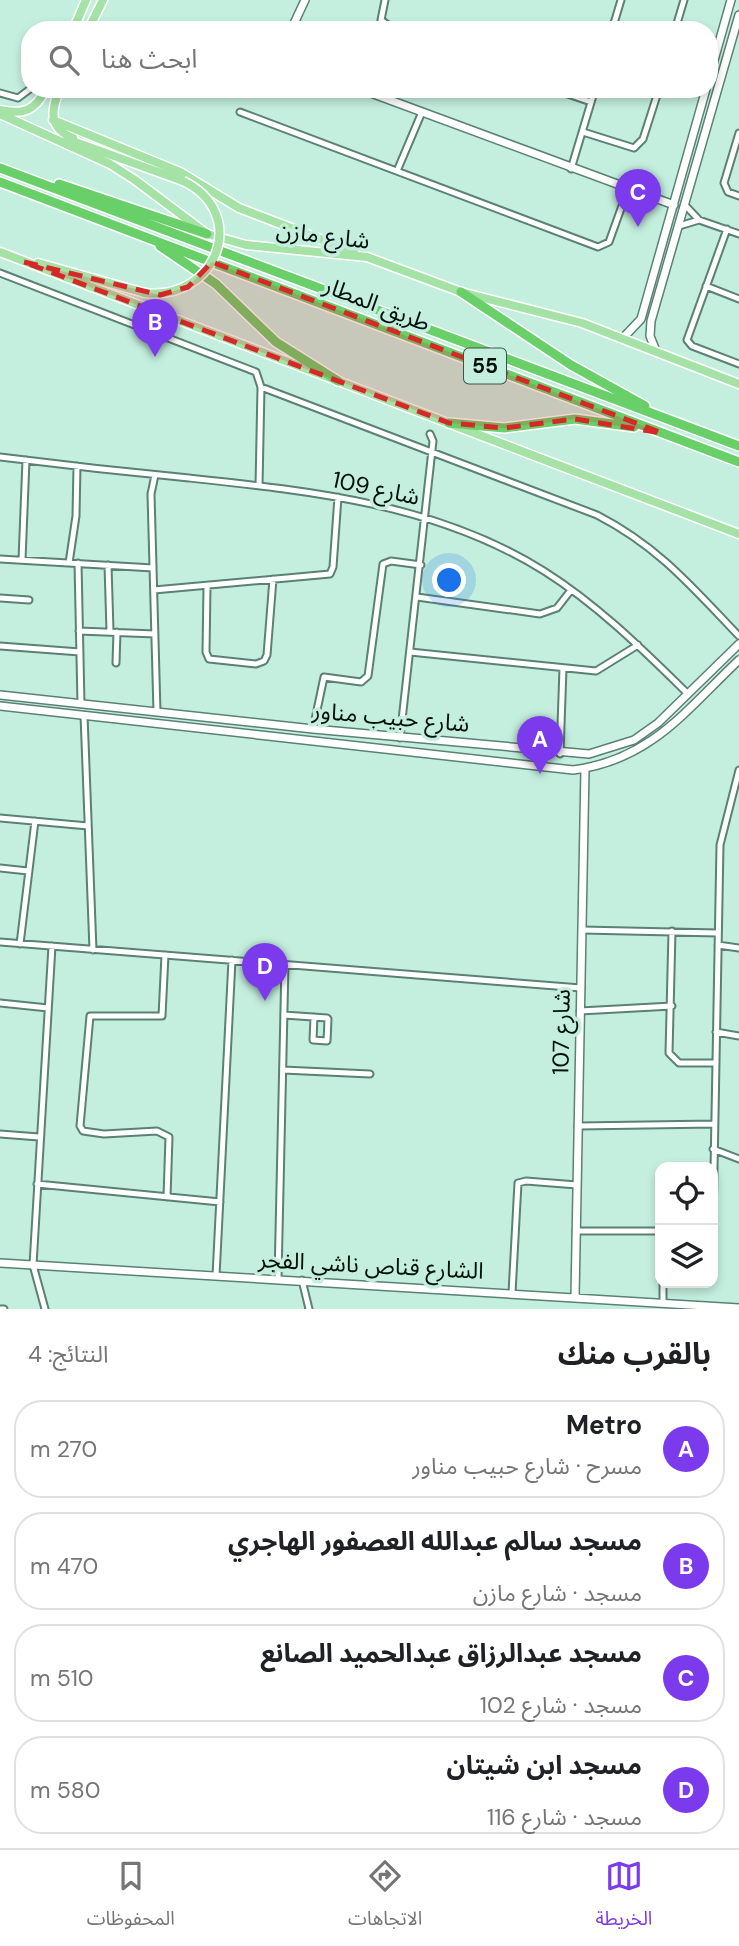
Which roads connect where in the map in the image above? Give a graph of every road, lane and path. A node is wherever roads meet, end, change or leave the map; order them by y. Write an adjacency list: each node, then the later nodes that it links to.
1 (86, 0): 9 (main road)
2 (103, 0): 10 (main road)
3 (305, 0): 11 (street)
4 (385, 0): 12 (street)
5 (621, 0): 13 (street)
6 (684, 0): 14 (street)
7 (731, 0): 15 (street)
8 (739, 15): 16 (street)
9 (77, 21)
10 (93, 21)
11 (294, 21)
12 (382, 21)
13 (615, 21)
14 (678, 21)
15 (721, 36): 16 (street); 17 (street)
16 (732, 38): 19 (street)
17 (718, 46)
18 (718, 49): 19 (street)
19 (729, 52): 20 (street)
20 (718, 89)
21 (0, 93): 22 (street)
22 (21, 96)
23 (41, 98): 32 (main road)
24 (56, 98): 35 (main road)
25 (384, 98): 34 (street)
26 (579, 98): 31 (street)
27 (592, 98): 31 (street)
28 (656, 98): 37 (street)
29 (704, 98): 49 (street)
30 (715, 98): 48 (street)
31 (591, 102): 37 (street)
32 (0, 112): 36 (main road, شارع مازن)
33 (240, 112): 43 (street)
34 (422, 112): 42 (street); 43 (street)
35 (53, 120): 40 (main road); 57 (main road)
36 (31, 126): 40 (main road); 53 (main road, شارع مازن)
37 (583, 132): 42 (street)
38 (739, 133): 39 (street)
39 (737, 144): 47 (street)
40 (117, 155): 58 (main road, bridge)
41 (0, 168): 44 (highway, طريق المطار / 55)
42 (571, 169): 46 (street)
43 (397, 172): 46 (street)
44 (32, 181): 53 (highway); 75 (highway, طريق المطار / 55)
45 (0, 182): 55 (highway, طريق المطار / 55)
46 (628, 189): 49 (street)
47 (739, 196)
48 (684, 202): 50 (street); 51 (street)
49 (674, 205): 59 (street)
50 (699, 220): 51 (street); 52 (street)
51 (677, 227): 60 (street)
52 (727, 229): 54 (street); 62 (street)
53 (207, 234): 57 (main road, شارع مازن)
54 (739, 234)
55 (143, 236): 71 (highway); 76 (highway, طريق المطار / 55)
56 (0, 252): 58 (main road)
57 (367, 257): 63 (main road, شارع مازن)
58 (24, 262): 65 (main road)
59 (658, 263): 60 (street); 68 (street)
60 (668, 264): 69 (street)
61 (0, 273): 67 (street)
62 (706, 286): 64 (street); 70 (street)
63 (461, 292): 68 (main road, شارع مازن); 75 (highway)
64 (739, 299)
65 (145, 308): 66 (main road); 67 (street)
66 (178, 321): 67 (street); 71 (main road)
67 (156, 329): 73 (street)
68 (623, 338): 69 (main road, شارع مازن)
69 (656, 351): 72 (main road, شارع مازن)
70 (739, 364)
71 (338, 381): 74 (main road)
72 (739, 384)
73 (261, 387): 79 (street); 85 (street)
74 (449, 423): 76 (highway); 88 (main road)
75 (684, 426): 78 (highway, طريق المطار / 55)
76 (663, 433): 82 (highway, طريق المطار / 55)
77 (430, 434): 79 (street)
78 (739, 446)
79 (432, 452): 87 (street); 106 (street)
80 (0, 457): 81 (street, شارع 109)
81 (26, 460): 83 (street, شارع 109); 90 (street)
82 (739, 462)
83 (77, 466): 84 (street, شارع 109); 91 (street)
84 (155, 475): 85 (street, شارع 109); 95 (street)
85 (260, 486): 86 (street, شارع 109)
86 (338, 497): 87 (street, شارع 109); 96 (street)
87 (426, 517): 94 (street); 99 (street, شارع 109)
88 (739, 534)
89 (0, 559): 90 (street)
90 (22, 560): 91 (street)
91 (69, 563): 92 (street)
92 (78, 563): 93 (street); 103 (street)
93 (108, 565): 95 (street); 104 (street)
94 (421, 565): 100 (street); 128 (street)
95 (153, 568): 98 (street)
96 (274, 579): 97 (street); 97 (street)
97 (207, 587): 98 (street)
98 (154, 590): 105 (street)
99 (571, 590): 100 (street); 108 (street, شارع 109)
100 (417, 597): 111 (street)
101 (0, 598): 102 (street)
102 (29, 600)
103 (79, 631): 104 (street); 110 (street)
104 (113, 631): 105 (street); 113 (street)
105 (155, 634): 125 (street)
106 (739, 636)
107 (739, 644): 114 (street, شارع حبيب مناور)
108 (638, 645): 115 (street); 119 (street, شارع 109)
109 (0, 646): 110 (street)
110 (80, 652): 122 (street)
111 (410, 652): 115 (street); 131 (street)
112 (739, 660): 116 (street, شارع حبيب مناور)
113 (116, 663)
114 (720, 663): 116 (street); 117 (street, شارع حبيب مناور)
115 (562, 668): 135 (street)
116 (728, 671): 118 (street, شارع حبيب مناور)
117 (711, 672): 118 (street); 119 (street, شارع حبيب مناور)
118 (718, 680): 138 (street, شارع حبيب مناور)
119 (688, 694): 135 (street, شارع حبيب مناور)
120 (0, 695): 121 (street, شارع حبيب مناور)
121 (22, 697): 122 (street, شارع حبيب مناور); 124 (street)
122 (81, 704): 125 (street, شارع حبيب مناور)
123 (0, 706): 124 (street, شارع حبيب مناور)
124 (19, 708): 126 (street, شارع حبيب مناور)
125 (157, 712): 127 (street, شارع حبيب مناور)
126 (85, 715): 129 (street, شارع حبيب مناور); 142 (street)
127 (231, 720): 128 (street, شارع حبيب مناور); 129 (street)
128 (313, 729): 130 (street, شارع حبيب مناور)
129 (234, 732): 132 (street, شارع حبيب مناور)
130 (371, 735): 131 (street, شارع حبيب مناور); 132 (street)
131 (400, 738): 133 (street, شارع حبيب مناور)
132 (368, 746): 136 (street, شارع حبيب مناور)
133 (516, 749): 134 (street, شارع حبيب مناور); 136 (street)
134 (533, 751): 135 (street, شارع حبيب مناور); 137 (street)
135 (560, 754)
136 (516, 763): 137 (street, شارع حبيب مناور)
137 (531, 765): 138 (street, شارع حبيب مناور)
138 (585, 769): 145 (street, شارع 107)
139 (739, 770): 147 (street)
140 (0, 818): 141 (street)
141 (35, 821): 142 (street); 144 (street)
142 (88, 826): 153 (street)
143 (0, 868): 144 (street)
144 (28, 871): 149 (street)
145 (582, 930): 146 (street); 157 (street, شارع 107)
146 (672, 931): 147 (street); 159 (street)
147 (718, 933): 150 (street)
148 (0, 942): 149 (street)
149 (20, 944): 151 (street)
150 (718, 945): 152 (street); 164 (street)
151 (52, 946): 153 (street); 160 (street)
152 (739, 948)
153 (93, 950): 154 (street)
154 (165, 956): 155 (street); 179 (street)
155 (232, 960): 156 (street); 180 (street)
156 (285, 964): 157 (street); 162 (street)
157 (581, 988): 161 (street, شارع 107)
158 (0, 1003): 160 (street)
159 (672, 1006): 161 (street); 166 (street)
160 (48, 1008): 172 (street)
161 (580, 1012): 170 (street, شارع 107)
162 (284, 1015): 163 (street); 167 (street)
163 (314, 1017): 163 (street)
164 (716, 1032): 165 (street); 166 (street)
165 (739, 1036)
166 (715, 1063): 169 (street)
167 (283, 1070): 168 (street); 186 (street)
168 (370, 1074)
169 (714, 1124): 170 (street); 174 (street)
170 (578, 1126): 178 (street, شارع 107)
171 (0, 1134): 172 (street); 173 (street)
172 (39, 1137): 177 (street)
173 (0, 1140)
174 (713, 1149): 175 (street); 176 (street)
175 (739, 1159)
176 (713, 1162)
177 (37, 1184): 179 (street); 184 (street)
178 (577, 1185): 181 (street, شارع 107); 189 (street)
179 (167, 1197): 180 (street)
180 (220, 1202): 185 (street)
181 (576, 1231): 182 (street); 190 (street, شارع 107)
182 (655, 1231)
183 (0, 1263): 184 (street, الشارع قناص ناشي الفجر)
184 (33, 1265): 185 (street, الشارع قناص ناشي الفجر); 194 (street)
185 (216, 1276): 186 (street, الشارع قناص ناشي الفجر)
186 (278, 1278): 187 (street, الشارع قناص ناشي الفجر)
187 (302, 1280): 189 (street, الشارع قناص ناشي الفجر); 195 (street)
188 (663, 1288): 191 (street)
189 (512, 1293): 190 (street, الشارع قناص ناشي الفجر)
190 (575, 1297): 191 (street, الشارع قناص ناشي الفجر)
191 (663, 1302): 192 (street, الشارع قناص ناشي الفجر)
192 (722, 1308): 193 (street, الشارع قناص ناشي الفجر)
193 (739, 1308)
194 (45, 1309)
195 (309, 1309)

